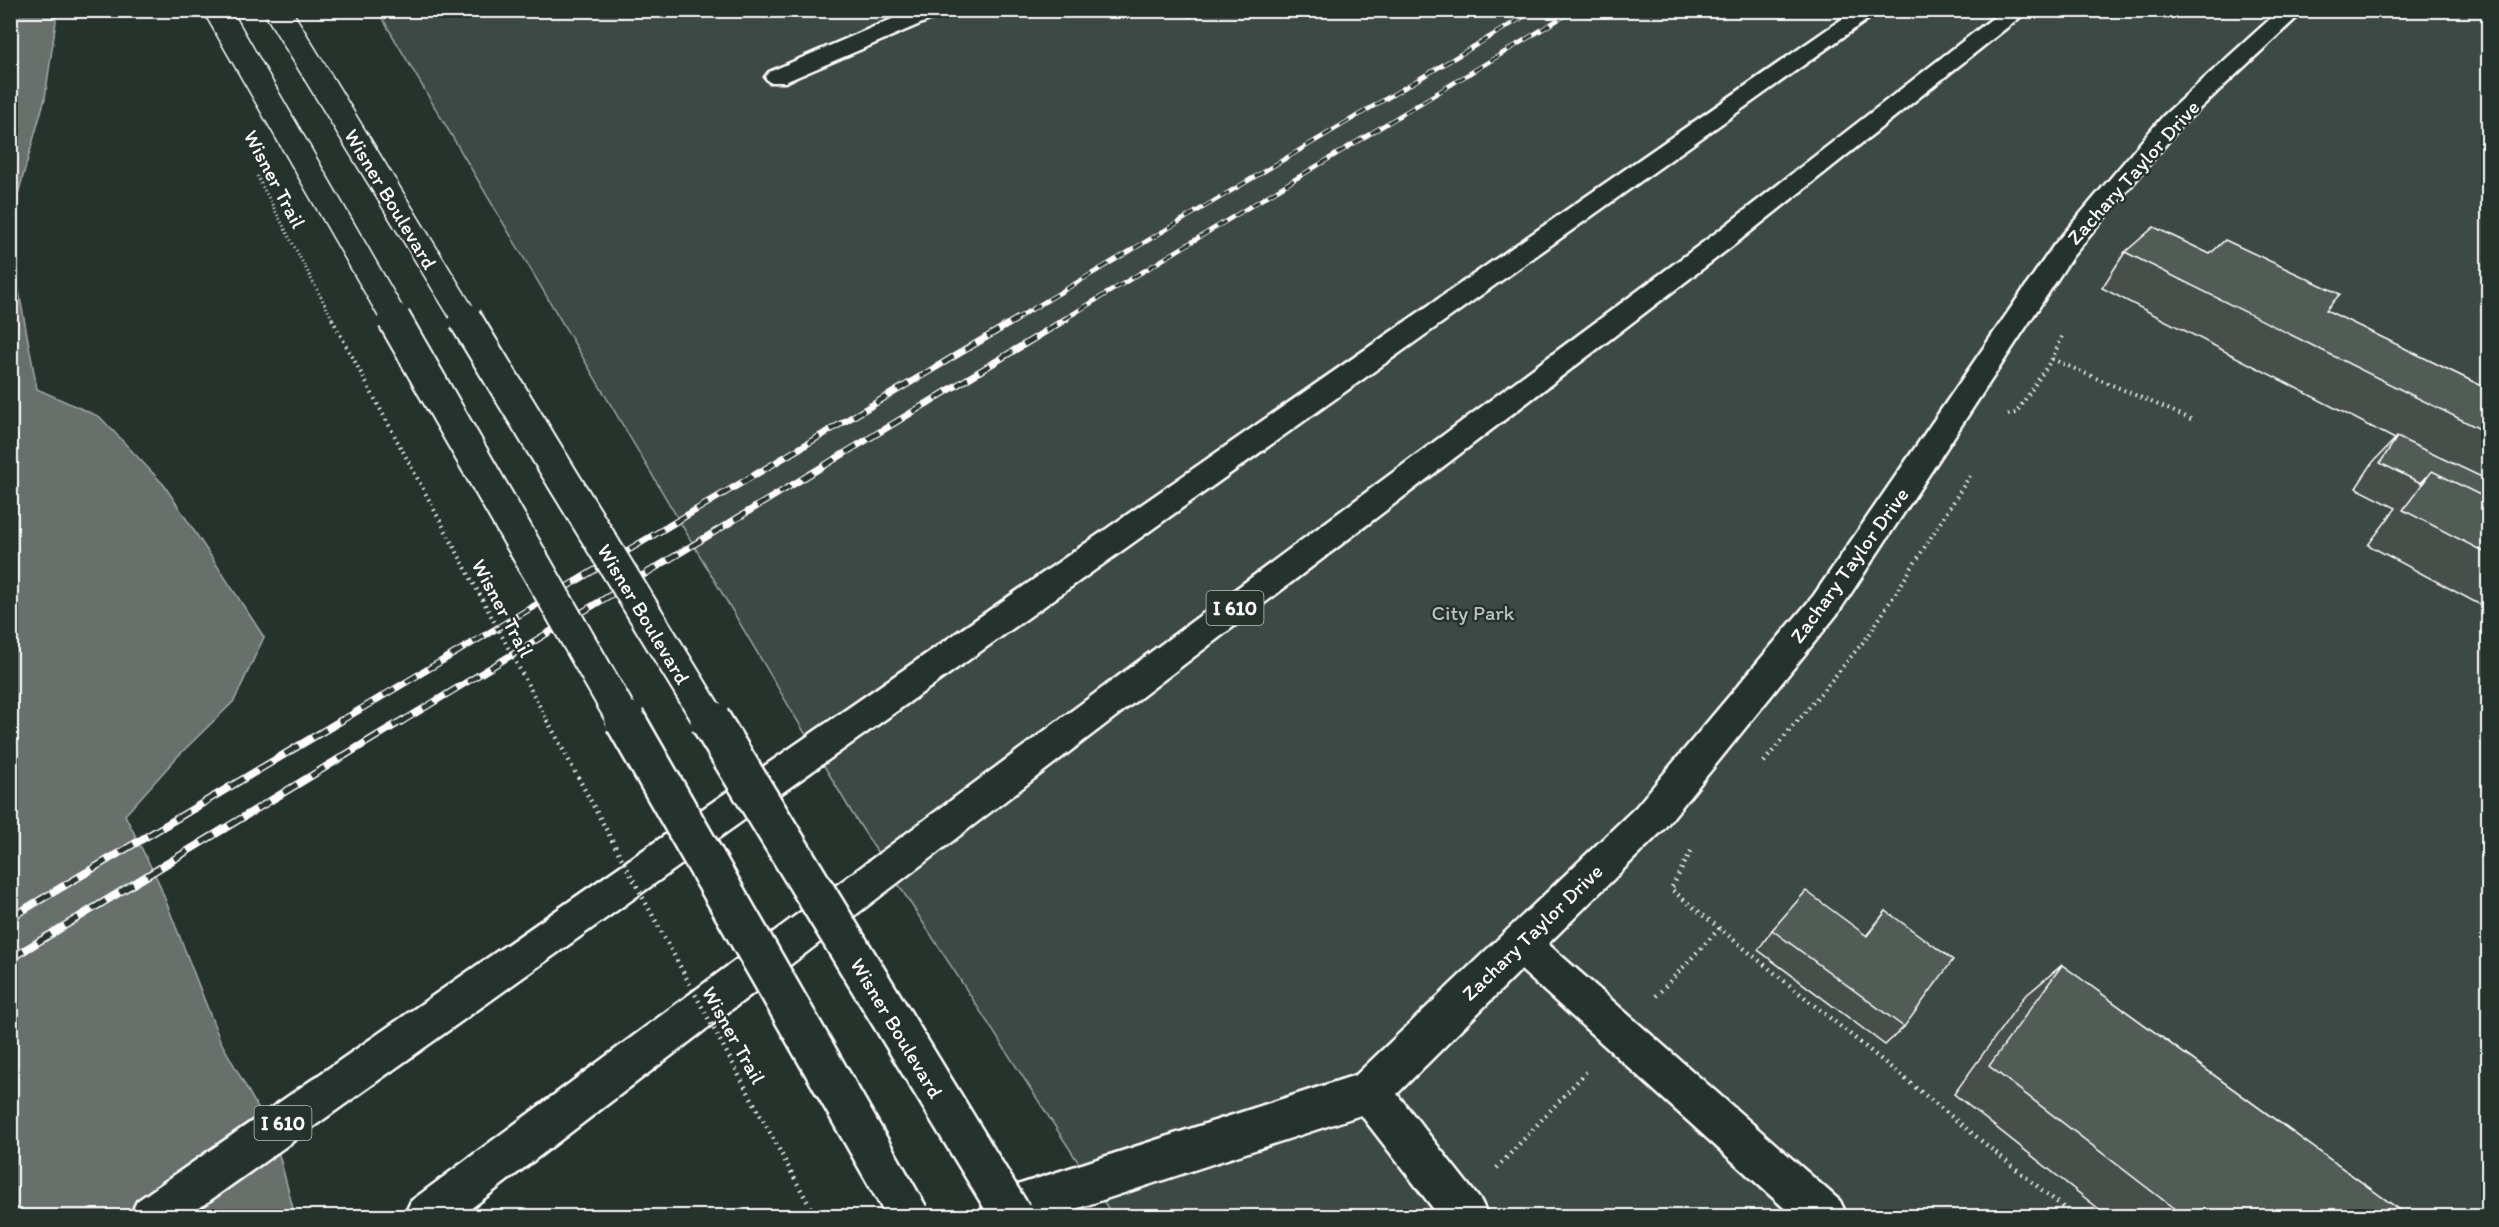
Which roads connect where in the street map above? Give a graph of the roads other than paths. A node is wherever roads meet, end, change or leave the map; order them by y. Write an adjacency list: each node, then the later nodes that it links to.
1 (217, 10): 12 (main road, bridge)
2 (277, 10): 14 (main road, Wisner Boulevard, bridge)
3 (933, 10): 7 (main road)
4 (1870, 10): 11 (main road, I 610)
5 (2018, 10): 10 (main road, I 610)
6 (2294, 10): 8 (main road, Zachary Taylor Drive)
7 (777, 77)
8 (1520, 944): 9 (main road, Zachary Taylor Drive); 16 (main road)
9 (1369, 1092): 13 (main road, Zachary Taylor Drive); 15 (main road)
10 (437, 1208)
11 (152, 1216)
12 (909, 1216)
13 (1001, 1216)
14 (1012, 1216)
15 (1466, 1216)
16 (1825, 1216)

